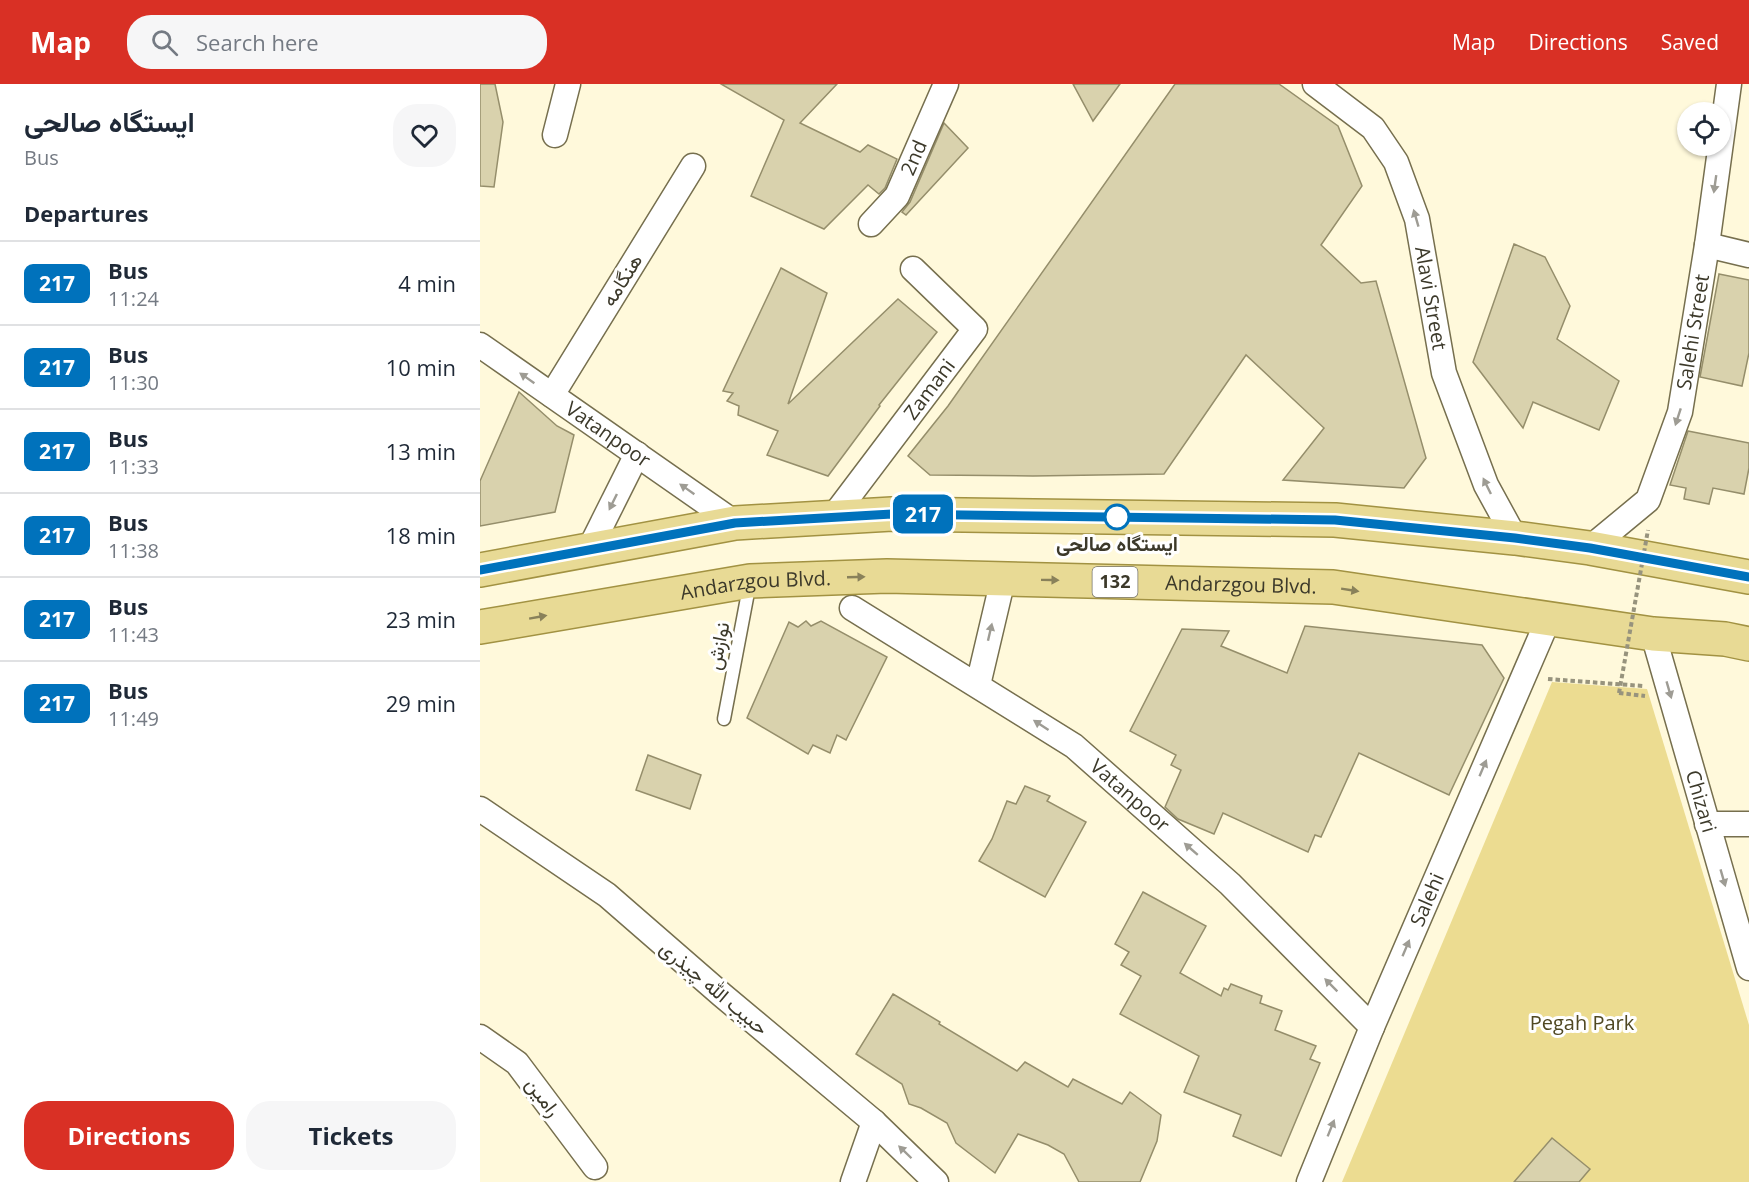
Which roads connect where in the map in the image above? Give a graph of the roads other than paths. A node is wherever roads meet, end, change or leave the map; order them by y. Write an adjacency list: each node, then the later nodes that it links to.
1 (568, 84): 5 (street)
2 (946, 84): 7 (street, 2nd)
3 (1315, 84): 16 (street, Alavi Street, one-way to 3)
4 (1729, 84): 8 (street, Salehi Street, one-way to 8)
5 (555, 135)
6 (693, 166): 12 (street, هنگامه)
7 (871, 224)
8 (1707, 245): 9 (street); 17 (street, Salehi Street, one-way to 17)
9 (1749, 255)
10 (913, 269): 14 (street, Zamani)
11 (480, 345): 12 (street, Vatanpoor, one-way to 11)
12 (552, 395): 13 (street, Vatanpoor)
13 (637, 454): 15 (street, Vatanpoor, one-way to 13); 18 (street, one-way to 18)
14 (833, 517): 15 (main road); 16 (main road)
15 (735, 523): 18 (main road)
16 (1515, 538): 17 (main road)
17 (1590, 548): 20 (main road)
18 (589, 550): 19 (main road)
19 (480, 570)
20 (1749, 577)
21 (1003, 579): 22 (main road, Andarzgou Blvd. / 132, one-way to 21); 24 (main road, Andarzgou Blvd. / 132, one-way to 24); 28 (street, one-way to 21)
22 (750, 581): 25 (main road, Andarzgou Blvd. / 132, one-way to 22); 29 (lane, نوازش)
23 (852, 608): 28 (street, Vatanpoor)
24 (1548, 620): 26 (main road, Andarzgou Blvd. / 132); 34 (street, Salehi, one-way to 24)
25 (480, 627)
26 (1653, 634): 27 (main road, Andarzgou Blvd. / 132); 31 (street, Chizari, one-way to 31)
27 (1749, 644)
28 (978, 685): 34 (street, Vatanpoor, one-way to 28)
29 (723, 719)
30 (480, 809): 36 (street, حبیب الله چیذری)
31 (1707, 824): 32 (street); 33 (street, Chizari, one-way to 33)
32 (1749, 825)
33 (1749, 968)
34 (1372, 1027): 40 (street, Salehi, one-way to 34)
35 (480, 1037): 37 (street, رامین)
36 (874, 1122): 38 (street); 39 (street, حبیب الله چیذری, one-way to 36)
37 (595, 1167)
38 (854, 1182)
39 (936, 1182)
40 (1309, 1182)

